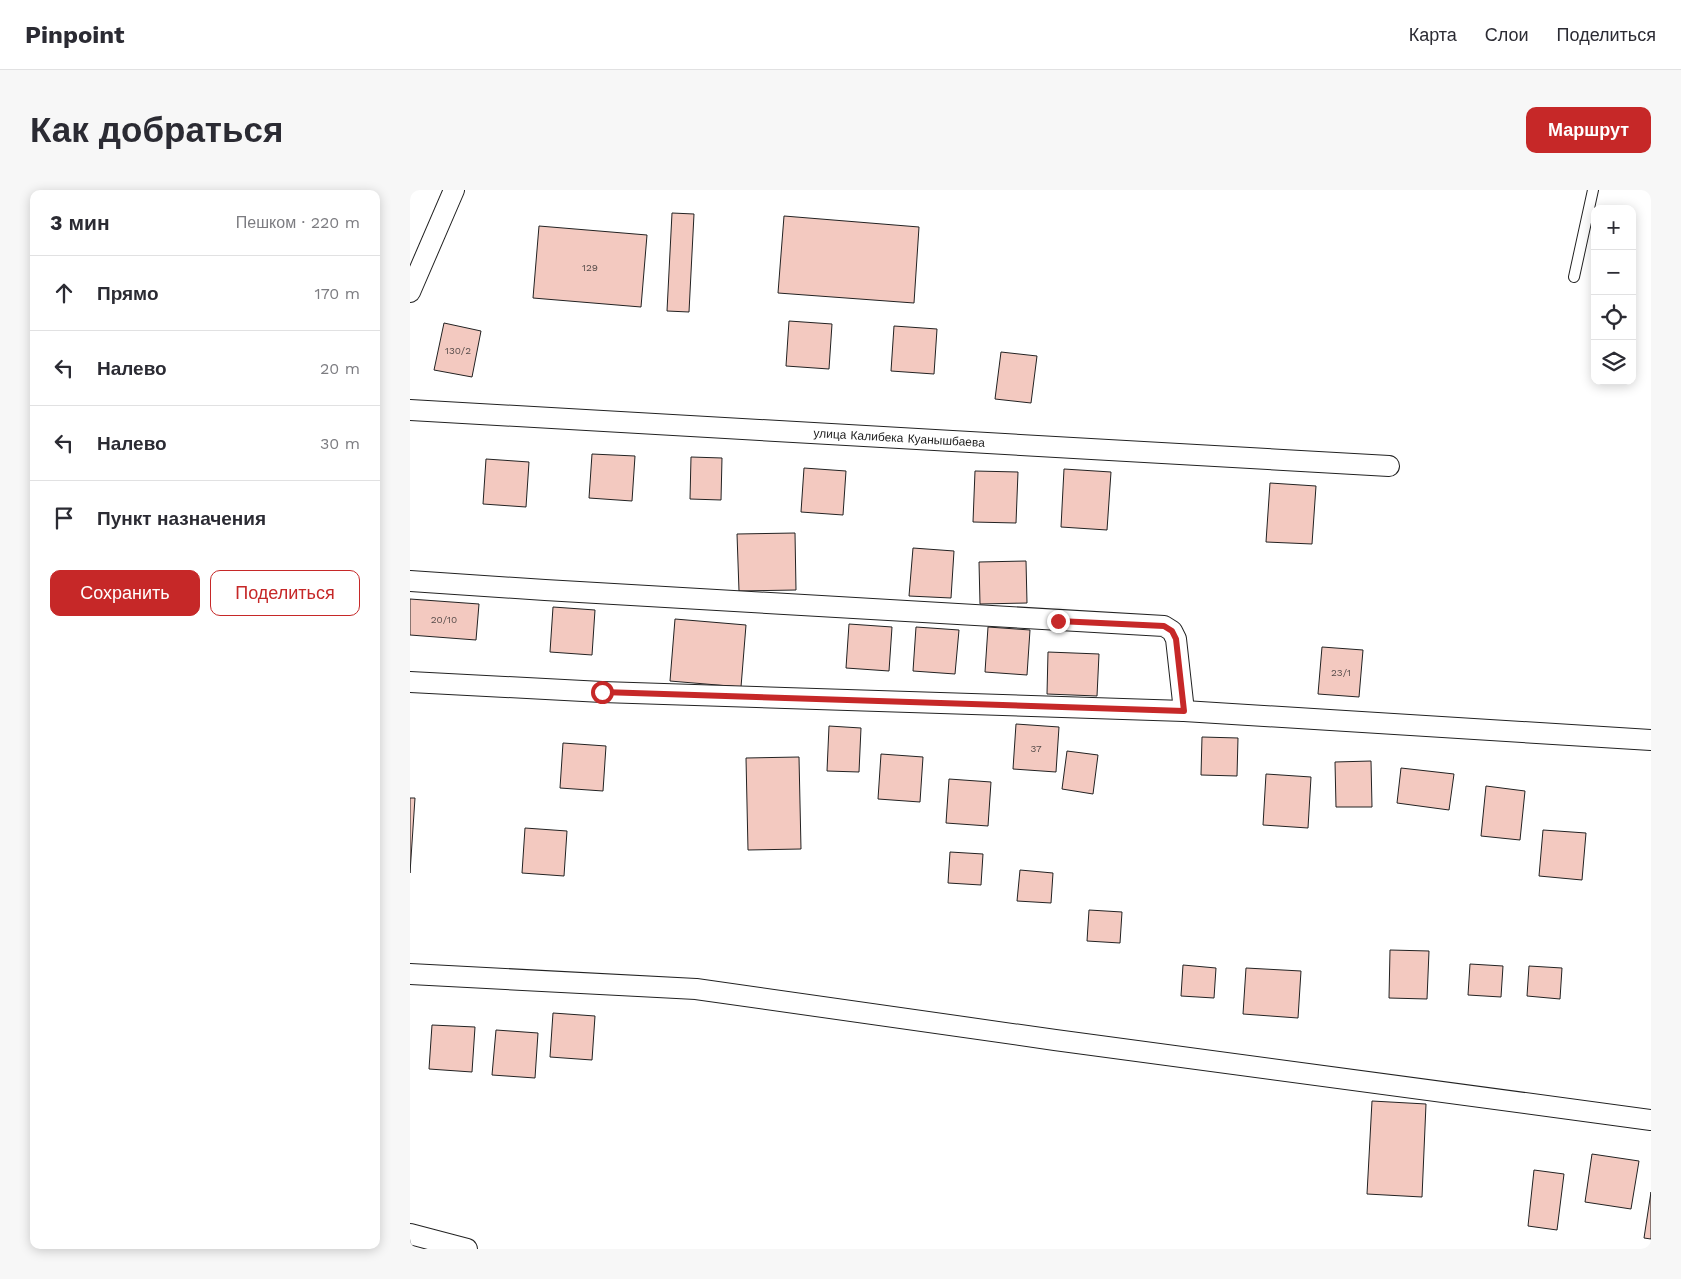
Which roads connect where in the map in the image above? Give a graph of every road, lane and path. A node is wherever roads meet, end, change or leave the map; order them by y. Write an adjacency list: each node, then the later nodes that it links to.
1 (454, 190): 4 (street)
2 (1593, 190): 3 (lane)
3 (1574, 277)
4 (410, 292)
5 (410, 410): 6 (street, улица Калибека Куанышбаева)
6 (1388, 466)
7 (410, 581): 9 (street)
8 (410, 682): 9 (street)
9 (1184, 711): 10 (street)
10 (1651, 740)
11 (410, 974): 12 (street)
12 (1651, 1120)
13 (410, 1234): 14 (street)
14 (467, 1249)

